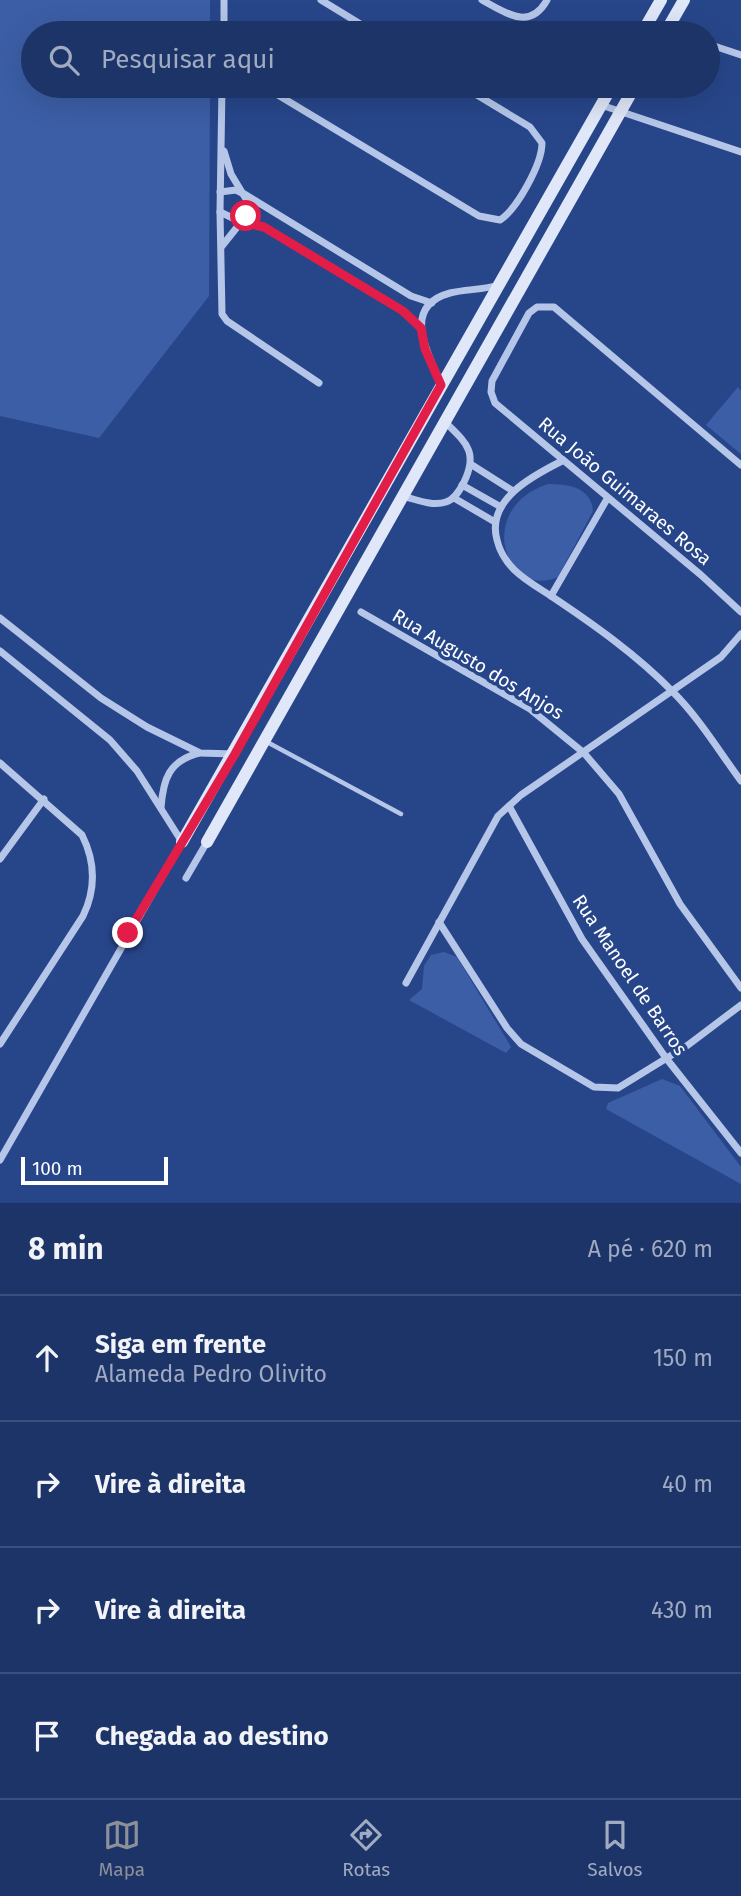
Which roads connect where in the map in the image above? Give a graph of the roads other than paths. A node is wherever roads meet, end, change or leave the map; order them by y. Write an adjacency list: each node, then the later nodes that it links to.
1 (225, 0): 8 (street)
2 (321, 0): 9 (street)
3 (482, 0): 4 (street)
4 (547, 0)
5 (684, 0): 7 (street)
6 (659, 4): 7 (street); 10 (street)
7 (676, 15): 11 (street)
8 (224, 21)
9 (356, 21)
10 (649, 21)
11 (673, 21)
12 (720, 48): 13 (street)
13 (741, 55)
14 (222, 98): 21 (street)
15 (283, 98): 16 (street)
16 (482, 98)
17 (605, 98): 19 (street)
18 (629, 98): 20 (street)
19 (601, 105): 20 (street); 28 (street)
20 (620, 114): 22 (street); 29 (street)
21 (222, 142): 23 (street); 24 (street)
22 (741, 152)
23 (220, 192): 24 (street); 25 (street)
24 (246, 195): 26 (street); 31 (street)
25 (219, 212): 26 (street); 27 (street)
26 (241, 222): 27 (street); 32 (street)
27 (222, 247): 33 (street)
28 (517, 253): 29 (street); 30 (street)
29 (534, 263): 35 (street)
30 (499, 285): 31 (street); 34 (street)
31 (432, 303): 32 (street)
32 (421, 328): 34 (street)
33 (319, 383)
34 (441, 385): 46 (street)
35 (444, 421): 37 (street); 41 (street)
36 (562, 461): 38 (street, Rua João Guimaraes Rosa); 40 (street); 43 (street, Rua João Guimaraes Rosa)
37 (472, 465): 39 (street); 40 (street)
38 (741, 465)
39 (462, 485): 42 (street); 44 (street)
40 (513, 491): 44 (street)
41 (401, 496): 42 (street); 47 (street)
42 (454, 498): 45 (street)
43 (607, 499): 48 (street); 50 (street, Rua João Guimaraes Rosa)
44 (501, 507): 45 (street)
45 (495, 522): 48 (street)
46 (330, 581): 47 (street); 58 (street)
47 (347, 591): 55 (street)
48 (551, 596): 54 (street)
49 (361, 612): 57 (street, Rua Augusto dos Anjos)
50 (741, 612)
51 (0, 618): 56 (street)
52 (741, 634): 54 (street)
53 (0, 651): 63 (street)
54 (674, 692): 57 (street); 60 (street)
55 (263, 740): 64 (lane); 67 (street)
56 (200, 753): 58 (street); 63 (street)
57 (584, 753): 62 (street); 72 (street, Rua Augusto dos Anjos)
58 (235, 754): 65 (street)
59 (0, 763): 61 (street)
60 (741, 781)
61 (44, 799): 68 (street); 74 (street)
62 (509, 806): 70 (street); 75 (street, Rua Manoel de Barros)
63 (162, 808): 66 (street)
64 (401, 814)
65 (198, 816): 66 (street); 67 (street)
66 (182, 842): 67 (street); 77 (street)
67 (206, 842): 69 (street)
68 (0, 859)
69 (186, 878)
70 (439, 922): 71 (street); 75 (street)
71 (406, 983)
72 (741, 988)
73 (741, 1005): 75 (street)
74 (0, 1044)
75 (666, 1058): 76 (street, Rua Manoel de Barros)
76 (741, 1153)
77 (0, 1160)

